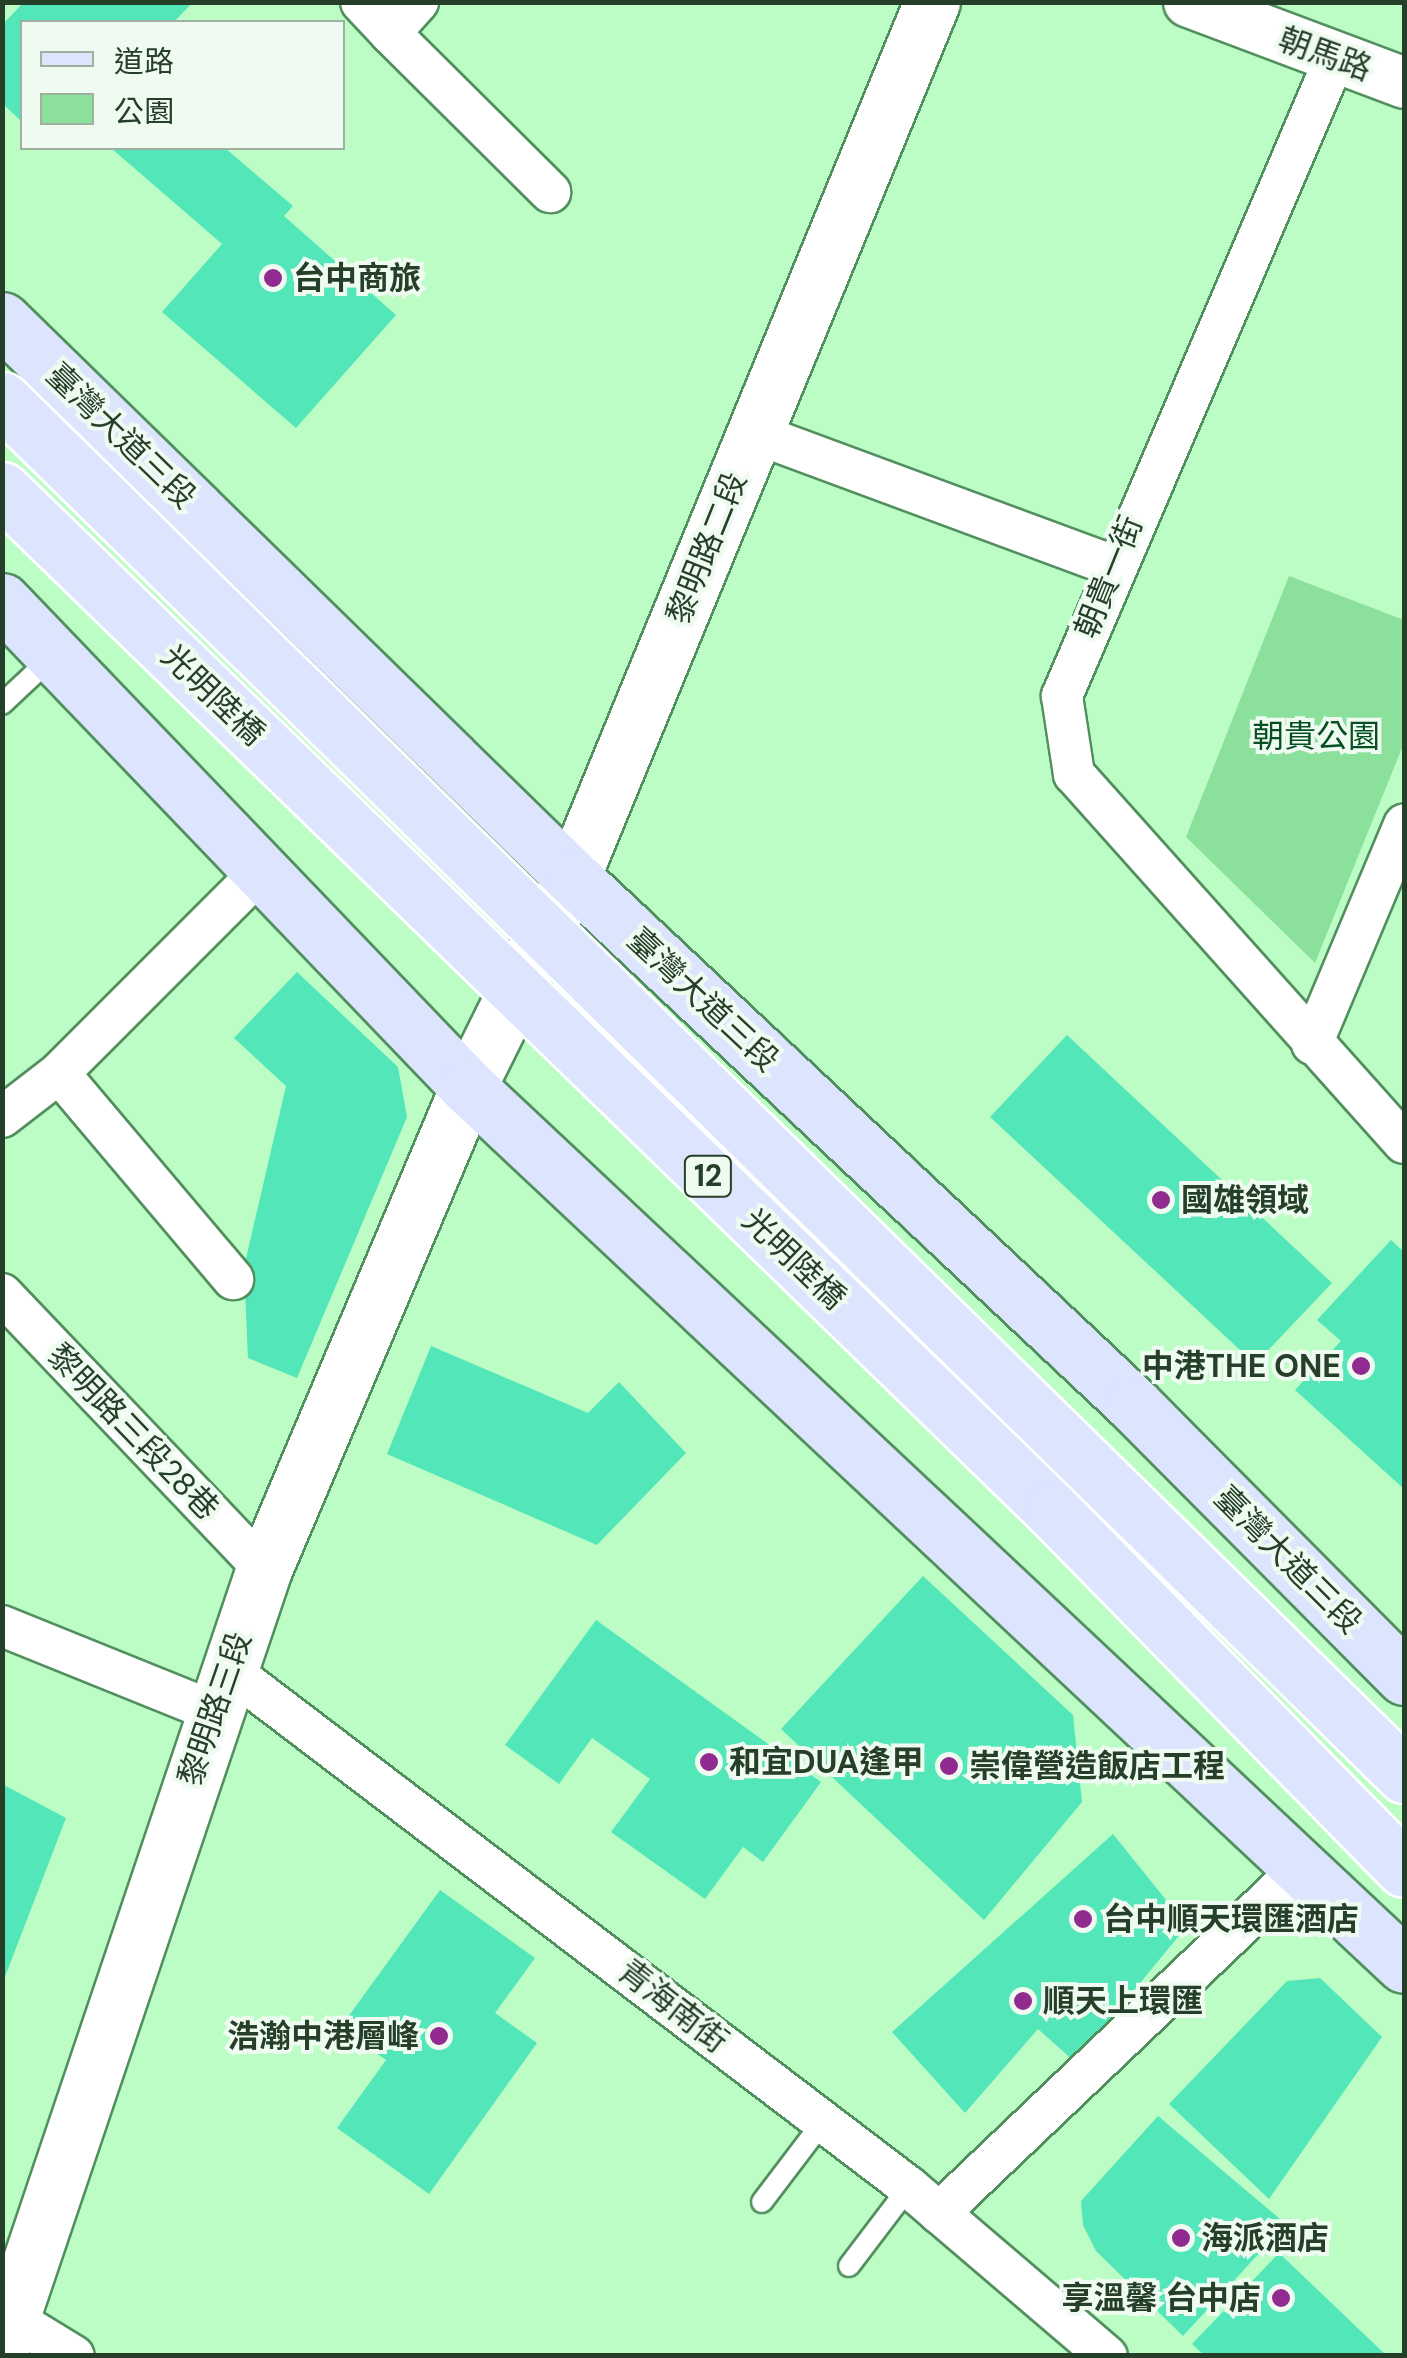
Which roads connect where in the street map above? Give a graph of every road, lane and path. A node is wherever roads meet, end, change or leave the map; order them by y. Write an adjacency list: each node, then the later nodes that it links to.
1 (361, 2): 5 (street)
2 (418, 2): 5 (street)
3 (932, 2): 11 (main road, 黎明路二段)
4 (1189, 2): 6 (street, 朝馬路)
5 (390, 32): 8 (street)
6 (1334, 58): 7 (street, 朝馬路); 13 (street, 朝貴一街)
7 (1404, 83)
8 (550, 192)
9 (2, 320): 19 (main road, 臺灣大道三段)
10 (2, 400): 31 (main road, 光明陸橋 / 12, bridge)
11 (754, 433): 13 (street); 19 (main road, 黎明路二段)
12 (2, 490): 33 (main road, 光明陸橋 / 12, bridge)
13 (1111, 565): 20 (street, 朝貴一街)
14 (2, 600): 15 (main road)
15 (55, 654): 16 (lane); 18 (main road)
16 (2, 704)
17 (1404, 825): 20 (street)
18 (263, 870): 21 (street); 22 (main road)
19 (572, 876): 22 (main road, 黎明路二段); 29 (main road, 臺灣大道三段)
20 (1312, 1044): 24 (street, 朝貴一街)
21 (59, 1074): 23 (street); 25 (street)
22 (468, 1087): 27 (main road, 黎明路三段); 32 (main road)
23 (2, 1117)
24 (1404, 1143)
25 (233, 1279)
26 (2, 1294): 27 (street, 黎明路三段28巷)
27 (264, 1569): 30 (main road, 黎明路三段)
28 (2, 1626): 30 (street, 青海南街)
29 (1404, 1678)
30 (220, 1690): 37 (street, 青海南街); 41 (main road, 黎明路三段)
31 (1404, 1775)
32 (1300, 1869): 34 (main road); 38 (street)
33 (1404, 1870)
34 (1359, 1925): 35 (main road); 36 (street)
35 (1404, 1968)
36 (1404, 1980)
37 (822, 2123): 38 (street, 青海南街); 39 (lane)
38 (924, 2200): 40 (lane); 43 (street, 青海南街)
39 (762, 2202)
40 (849, 2266)
41 (5, 2326): 42 (street)
42 (74, 2356)
43 (1107, 2356)

